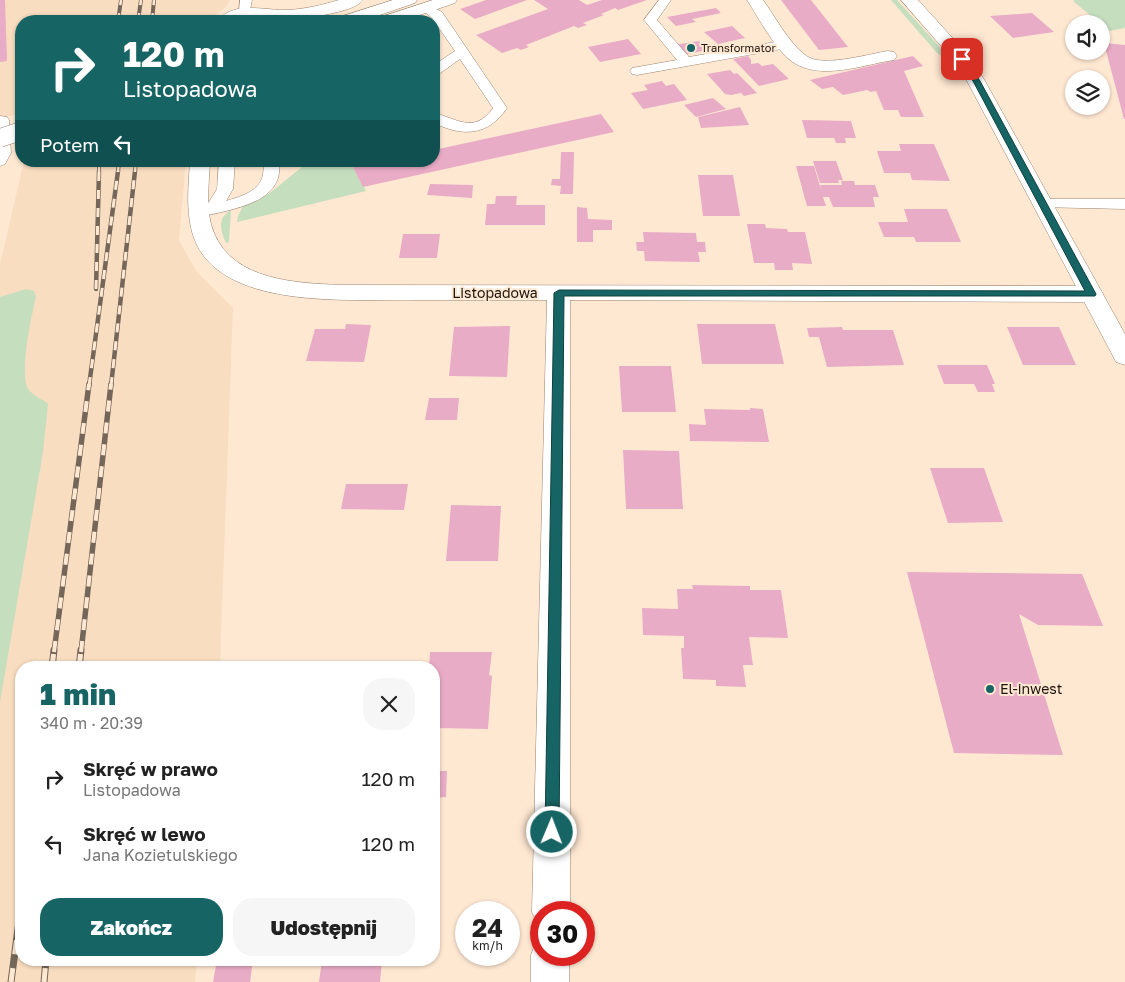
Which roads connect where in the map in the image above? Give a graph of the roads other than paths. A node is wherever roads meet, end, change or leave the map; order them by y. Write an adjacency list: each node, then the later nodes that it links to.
1 (355, 0): 11 (street)
2 (409, 0): 12 (street)
3 (450, 0): 8 (street)
4 (665, 0): 19 (lane)
5 (755, 0): 16 (street)
6 (909, 0): 30 (street)
7 (245, 6): 9 (street); 10 (street)
8 (426, 8): 13 (street); 14 (lane)
9 (235, 15)
10 (262, 15)
11 (297, 15)
12 (364, 15)
13 (405, 15)
14 (437, 15)
15 (440, 19): 17 (lane)
16 (787, 44): 18 (street); 19 (lane)
17 (462, 52): 20 (lane); 23 (lane)
18 (888, 56)
19 (686, 62): 21 (lane)
20 (440, 67)
21 (637, 71)
22 (0, 120): 26 (lane)
23 (440, 120)
24 (15, 133): 25 (street, bridge)
25 (0, 138)
26 (0, 161)
27 (201, 167): 32 (street, Listopadowa)
28 (227, 167): 32 (lane)
29 (271, 167): 32 (lane)
30 (1043, 204): 31 (lane); 34 (street)
31 (1125, 204)
32 (207, 210): 33 (street, Listopadowa)
33 (559, 293): 34 (street, Listopadowa); 36 (street)
34 (1092, 294): 35 (street)
35 (1125, 356)
36 (551, 901)
37 (550, 966): 38 (street)
38 (550, 982)

